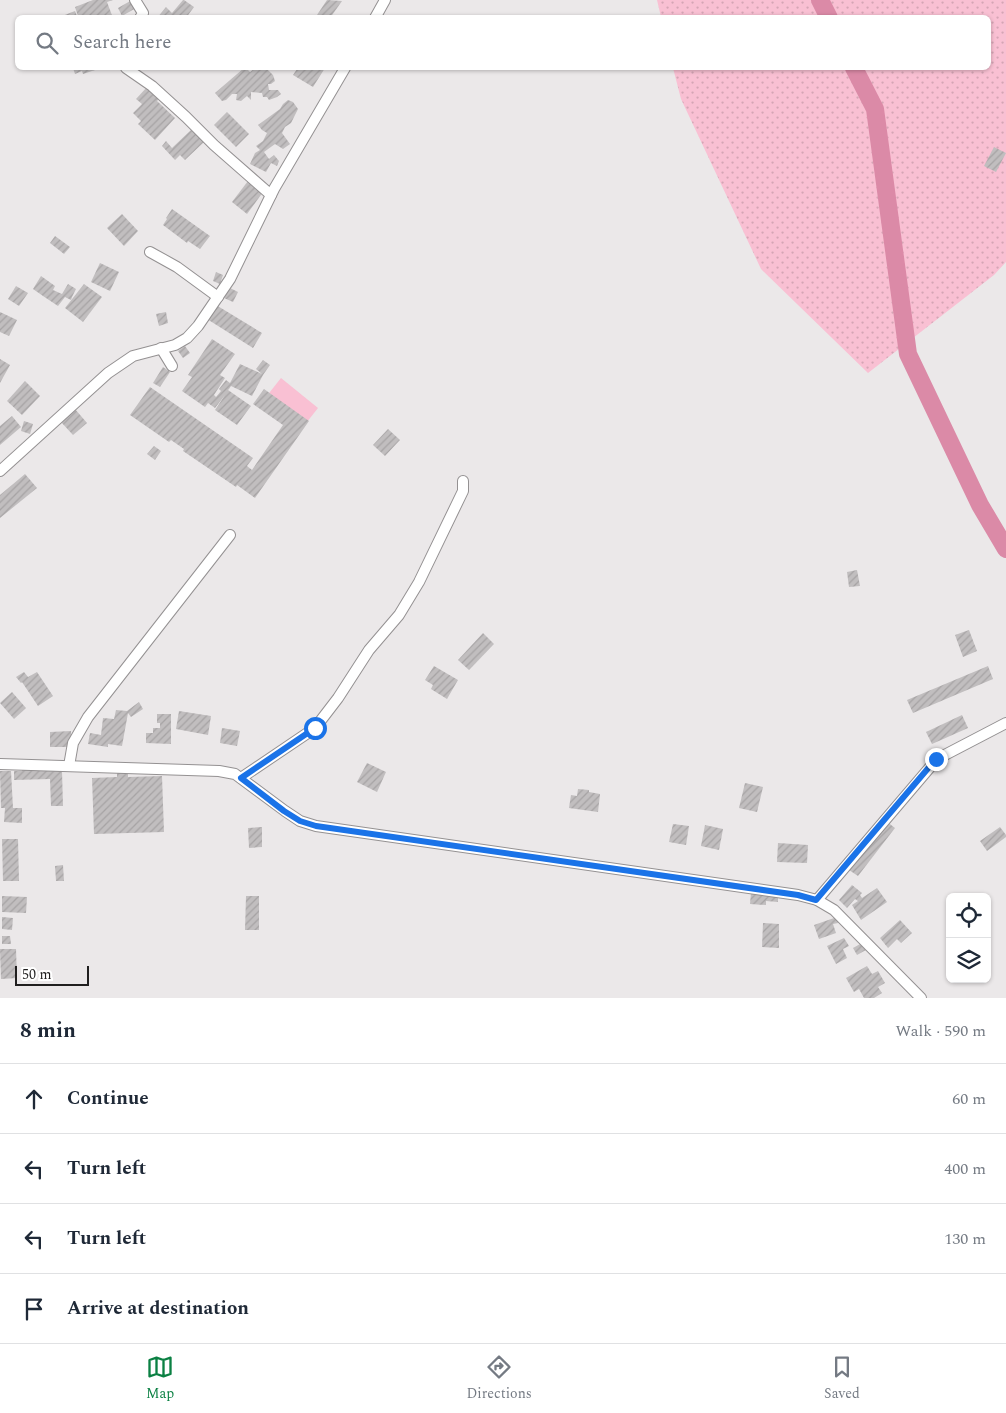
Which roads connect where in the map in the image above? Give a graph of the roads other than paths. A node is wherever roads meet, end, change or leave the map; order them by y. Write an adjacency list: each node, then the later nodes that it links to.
1 (135, 0): 3 (street)
2 (385, 0): 4 (street)
3 (142, 15)
4 (377, 15)
5 (129, 70): 7 (street)
6 (344, 70): 7 (street)
7 (271, 195): 9 (street)
8 (150, 252): 9 (street)
9 (218, 296): 10 (street)
10 (161, 348): 11 (street); 12 (street)
11 (172, 366)
12 (0, 470)
13 (463, 481): 18 (street)
14 (230, 535): 17 (street)
15 (1006, 723): 19 (street)
16 (0, 764): 17 (street)
17 (69, 766): 18 (street)
18 (241, 778): 19 (street)
19 (816, 900): 20 (street)
20 (921, 998)

